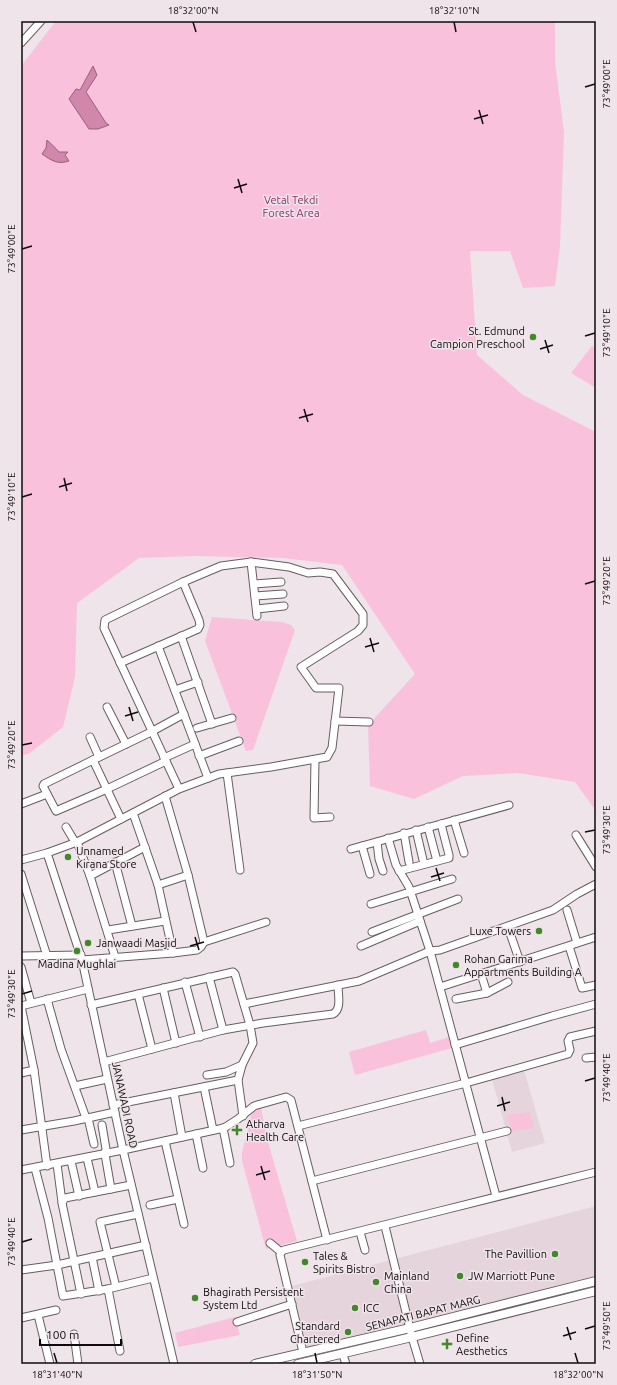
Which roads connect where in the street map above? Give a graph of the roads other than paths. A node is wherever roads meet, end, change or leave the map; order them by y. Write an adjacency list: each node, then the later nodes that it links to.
1 (41, 21): 2 (street)
2 (21, 43)
3 (251, 562): 4 (street); 6 (street); 18 (street)
4 (183, 582): 10 (street); 12 (street)
5 (281, 582): 6 (street)
6 (254, 584): 8 (street)
7 (283, 594): 8 (street)
8 (255, 596): 9 (street)
9 (284, 606)
10 (181, 636): 11 (street); 13 (street)
11 (158, 646): 12 (street); 14 (street)
12 (120, 663): 22 (street)
13 (198, 682): 14 (street); 20 (street)
14 (175, 690): 16 (street)
15 (107, 707): 25 (street)
16 (184, 714): 22 (street); 26 (street)
17 (232, 718): 20 (street)
18 (335, 721): 19 (street); 30 (street)
19 (369, 722)
20 (212, 724): 21 (street)
21 (197, 728)
22 (153, 731): 25 (street); 29 (street)
23 (90, 737): 28 (street)
24 (239, 741): 27 (street)
25 (126, 744): 28 (street)
26 (195, 744): 27 (street); 29 (street)
27 (199, 756): 32 (street)
28 (96, 758): 33 (street); 35 (street)
29 (165, 760): 33 (street); 34 (street)
30 (315, 760): 31 (street); 40 (street)
31 (227, 773): 32 (street); 63 (street)
32 (208, 778): 34 (street)
33 (107, 789): 35 (street); 41 (street)
34 (179, 789): 36 (street)
35 (47, 794): 37 (street)
36 (165, 796): 39 (street); 68 (street)
37 (21, 804)
38 (509, 805): 42 (street)
39 (133, 813): 41 (street); 53 (street)
40 (330, 817)
41 (121, 820): 50 (street)
42 (454, 820): 43 (street); 56 (street)
43 (441, 824): 45 (street); 59 (street)
44 (66, 827): 50 (street)
45 (428, 827): 46 (street); 59 (street)
46 (416, 830): 47 (street); 58 (street)
47 (404, 833): 49 (street); 61 (street)
48 (576, 835): 62 (street)
49 (388, 838): 51 (street); 65 (street)
50 (76, 842): 55 (street); 69 (street)
51 (377, 842): 52 (street); 64 (street)
52 (362, 846): 54 (street); 67 (street)
53 (145, 847): 60 (street); 72 (street)
54 (351, 849)
55 (47, 853): 57 (street); 95 (street, JANAWADI ROAD)
56 (464, 854)
57 (21, 860)
58 (423, 860)
59 (437, 861): 65 (street)
60 (115, 862): 69 (street); 81 (street)
61 (409, 862)
62 (596, 867)
63 (240, 870)
64 (383, 871)
65 (400, 871): 73 (street)
66 (21, 874): 93 (street)
67 (370, 874)
68 (188, 875): 72 (street); 86 (street)
69 (90, 876): 82 (street)
70 (452, 879): 73 (street)
71 (596, 884): 90 (street)
72 (158, 885): 78 (street)
73 (410, 891): 75 (street); 77 (street)
74 (458, 899): 77 (street)
75 (371, 904)
76 (567, 910): 87 (street)
77 (417, 914): 79 (street); 83 (street)
78 (165, 921): 81 (street); 91 (street)
79 (420, 921): 88 (street); 90 (street)
80 (266, 922): 86 (street)
81 (132, 926): 82 (street)
82 (108, 930): 94 (street)
83 (372, 932)
84 (510, 933): 96 (street)
85 (596, 937): 87 (street)
86 (204, 942): 91 (street)
87 (577, 943): 89 (street)
88 (361, 946)
89 (569, 946): 96 (street); 103 (street)
90 (430, 951): 102 (street); 104 (street)
91 (173, 953): 94 (street)
92 (21, 956): 93 (street)
93 (48, 956): 95 (street)
94 (115, 957): 95 (street)
95 (81, 958): 106 (street, JANAWADI ROAD)
96 (520, 962): 98 (street)
97 (21, 967): 111 (street)
98 (481, 974): 104 (street); 107 (street)
99 (209, 977): 100 (street); 112 (street); 117 (street)
100 (185, 982): 105 (street); 119 (street)
101 (508, 982): 107 (street)
102 (338, 985): 112 (street); 116 (street)
103 (596, 985)
104 (440, 987): 121 (street)
105 (163, 988): 108 (street); 120 (street)
106 (88, 989): 109 (street); 114 (street, JANAWADI ROAD)
107 (487, 993): 110 (street)
108 (138, 994): 114 (street); 122 (street)
109 (47, 999): 111 (street); 133 (street)
110 (456, 999)
111 (31, 1003): 115 (street)
112 (244, 1004): 116 (street)
113 (596, 1004): 121 (street)
114 (91, 1005): 125 (street, JANAWADI ROAD)
115 (21, 1006): 127 (street)
116 (250, 1025): 117 (street); 126 (street)
117 (223, 1030): 119 (street)
118 (596, 1031): 132 (street)
119 (200, 1037): 120 (street)
120 (176, 1043): 122 (street)
121 (455, 1045): 132 (street)
122 (152, 1049): 125 (street)
123 (596, 1057): 124 (street)
124 (586, 1058)
125 (104, 1062): 130 (street, JANAWADI ROAD)
126 (242, 1065): 129 (street); 131 (street)
127 (34, 1070): 128 (street); 140 (street)
128 (21, 1073)
129 (207, 1075)
130 (108, 1079): 133 (street); 136 (street, JANAWADI ROAD)
131 (238, 1080): 134 (street); 137 (street)
132 (466, 1083): 141 (street); 148 (street)
133 (75, 1086): 138 (street)
134 (204, 1087): 135 (street); 144 (street)
135 (174, 1093): 136 (street); 147 (street)
136 (114, 1108): 138 (street); 151 (street, JANAWADI ROAD)
137 (243, 1116): 141 (street); 142 (street)
138 (87, 1118): 140 (street); 150 (street)
139 (102, 1125): 152 (street)
140 (42, 1126): 143 (street); 157 (street)
141 (298, 1126): 162 (street)
142 (223, 1128): 144 (street); 155 (street)
143 (21, 1130)
144 (213, 1130): 146 (street)
145 (506, 1131): 148 (street)
146 (196, 1134): 147 (street); 159 (street)
147 (182, 1137): 149 (street)
148 (480, 1139): 162 (street); 167 (street)
149 (165, 1141): 151 (street); 168 (street)
150 (94, 1144)
151 (123, 1150): 152 (street); 163 (street, JANAWADI ROAD)
152 (104, 1154): 153 (street); 164 (street)
153 (87, 1158): 154 (street); 165 (street)
154 (71, 1161): 156 (street); 166 (street)
155 (230, 1163)
156 (57, 1164): 157 (street); 169 (street)
157 (47, 1166): 158 (street)
158 (35, 1168): 160 (street); 183 (street)
159 (203, 1168)
160 (21, 1170)
161 (596, 1172): 167 (street)
162 (312, 1181): 175 (street)
163 (131, 1185): 164 (street); 171 (street, JANAWADI ROAD)
164 (111, 1189): 165 (street)
165 (95, 1192): 166 (street)
166 (79, 1196): 169 (street)
167 (496, 1196): 173 (street)
168 (178, 1199): 170 (street); 172 (street)
169 (62, 1202): 182 (street)
170 (150, 1205)
171 (138, 1214): 177 (street, JANAWADI ROAD); 180 (street)
172 (184, 1224)
173 (385, 1226): 174 (street); 197 (street)
174 (360, 1232): 175 (street); 178 (street)
175 (327, 1240): 179 (street)
176 (270, 1243): 179 (street)
177 (146, 1245): 180 (street); 185 (street, JANAWADI ROAD)
178 (365, 1250)
179 (281, 1252): 192 (street)
180 (108, 1253): 181 (street); 187 (street)
181 (92, 1257): 182 (street); 189 (street)
182 (75, 1261): 183 (street); 191 (street)
183 (57, 1265): 184 (street); 191 (street)
184 (21, 1270)
185 (154, 1278): 188 (street); 204 (street, JANAWADI ROAD)
186 (596, 1281): 197 (main road, SENAPATI BAPAT MARG)
187 (115, 1283)
188 (108, 1289): 189 (street); 200 (street)
189 (99, 1290): 191 (street)
190 (596, 1291): 199 (main road, SENAPATI BAPAT MARG)
191 (81, 1294)
192 (292, 1304): 196 (street); 201 (street)
193 (56, 1310): 194 (street)
194 (38, 1315): 195 (street); 202 (street)
195 (21, 1318)
196 (237, 1322)
197 (410, 1328): 199 (street); 201 (main road, SENAPATI BAPAT MARG)
198 (74, 1334): 203 (street)
199 (412, 1337): 206 (main road, SENAPATI BAPAT MARG); 207 (street)
200 (120, 1351)
201 (303, 1352): 205 (main road, SENAPATI BAPAT MARG)
202 (50, 1364)
203 (78, 1364)
204 (174, 1364)
205 (255, 1364)
206 (298, 1364)
207 (420, 1364)

